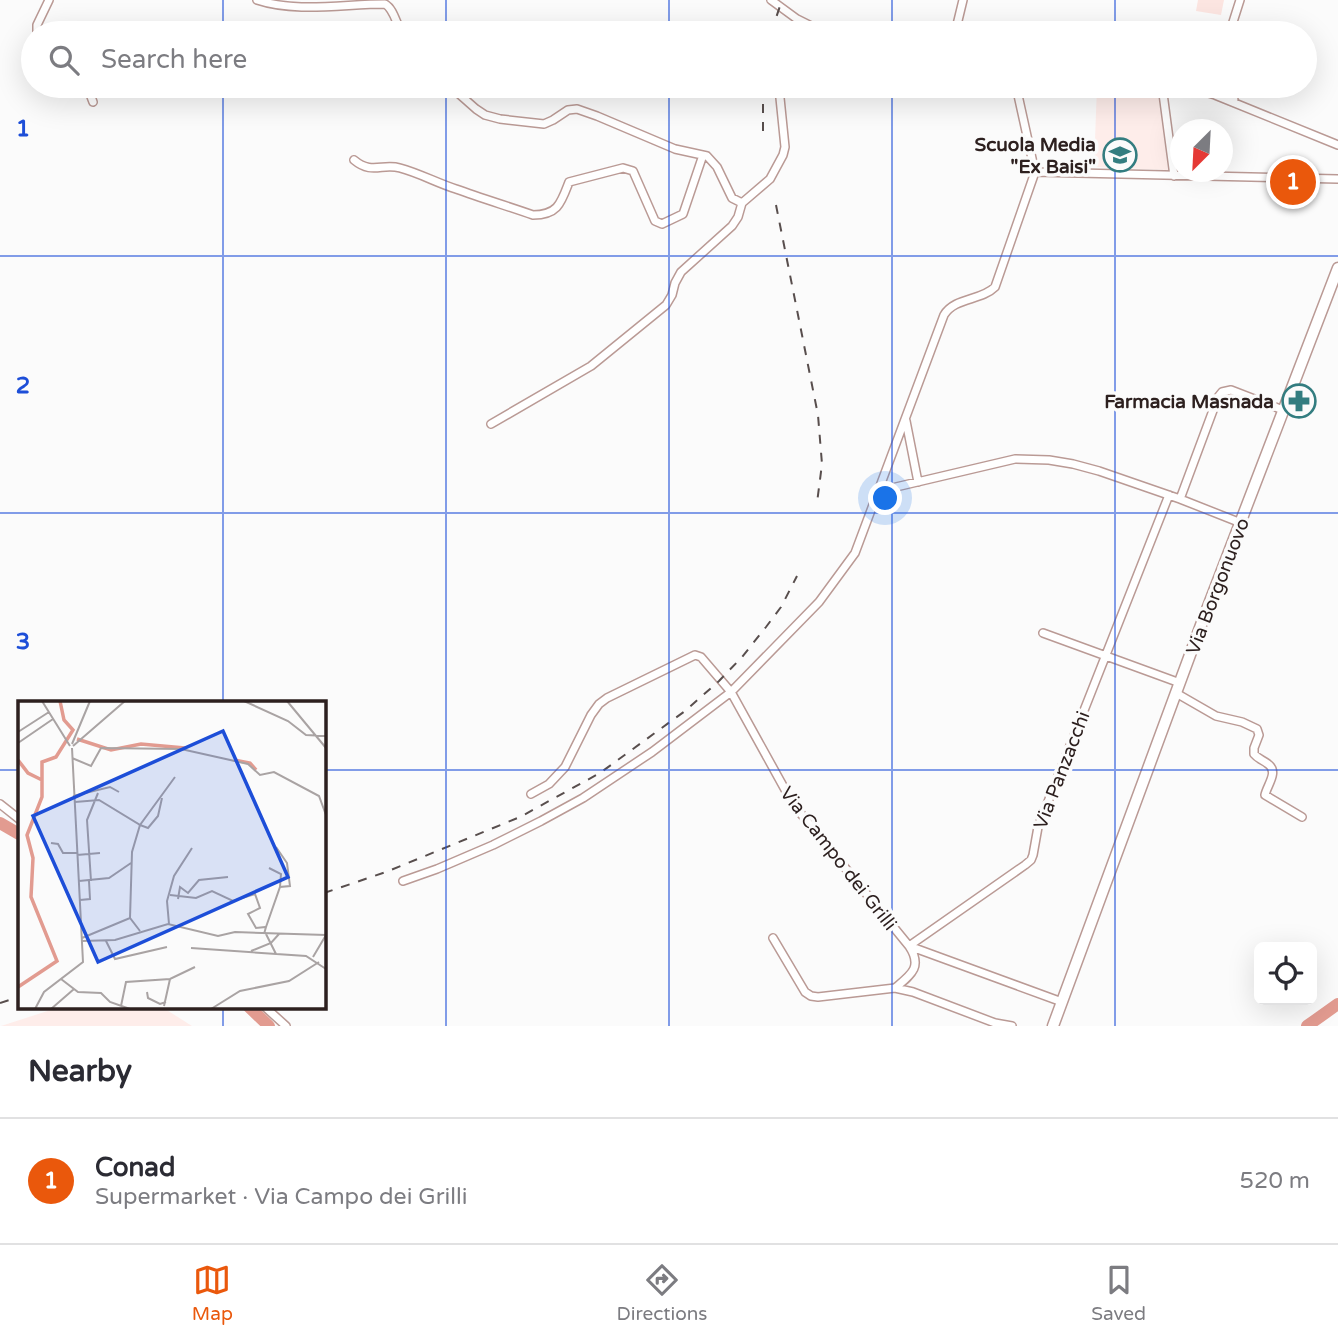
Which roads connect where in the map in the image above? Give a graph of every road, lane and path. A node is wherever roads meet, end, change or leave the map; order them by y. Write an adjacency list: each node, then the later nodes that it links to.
1 (49, 0): 6 (street)
2 (257, 0): 7 (street)
3 (771, 0): 8 (street)
4 (963, 0): 9 (street)
5 (1240, 0): 10 (street)
6 (38, 21)
7 (395, 21)
8 (801, 21)
9 (958, 21)
10 (1233, 21)
11 (92, 98): 18 (street)
12 (464, 98): 22 (street)
13 (780, 98): 28 (street)
14 (1019, 98): 24 (street)
15 (1164, 98): 21 (street)
16 (1222, 98): 19 (street)
17 (1234, 98): 19 (street)
18 (93, 102)
19 (1234, 102): 20 (street)
20 (1338, 145)
21 (1170, 146)
22 (703, 155): 23 (street); 28 (street)
23 (354, 160)
24 (1035, 172): 25 (street); 31 (street)
25 (1170, 176)
26 (1233, 177): 27 (street)
27 (1338, 179)
28 (742, 203): 32 (street)
29 (1338, 268): 30 (main road, Via Borgonuovo)
30 (1283, 410): 36 (street); 37 (main road, Via Borgonuovo)
31 (906, 418): 33 (street); 34 (street)
32 (491, 424)
33 (918, 482): 34 (street); 35 (street)
34 (879, 491): 41 (street)
35 (1169, 495): 36 (street); 39 (street, Via Panzacchi)
36 (1180, 499): 37 (street)
37 (1241, 523): 40 (main road, Via Borgonuovo)
38 (1043, 633): 39 (street)
39 (1105, 656): 40 (street); 48 (street, Via Panzacchi)
40 (1178, 688): 44 (street); 50 (main road, Via Borgonuovo)
41 (731, 692): 42 (street, Via Campo dei Grilli); 46 (street); 48 (street, Via Campo dei Grilli)
42 (531, 794)
43 (0, 804): 45 (street)
44 (1302, 817)
45 (18, 818)
46 (402, 881)
47 (773, 938): 49 (street)
48 (909, 946): 49 (street); 50 (street, Via Campo dei Grilli)
49 (895, 988): 53 (street)
50 (1062, 1002): 54 (main road, Via Borgonuovo)
51 (267, 1009): 52 (street)
52 (286, 1026)
53 (1012, 1026)
54 (1053, 1026)

